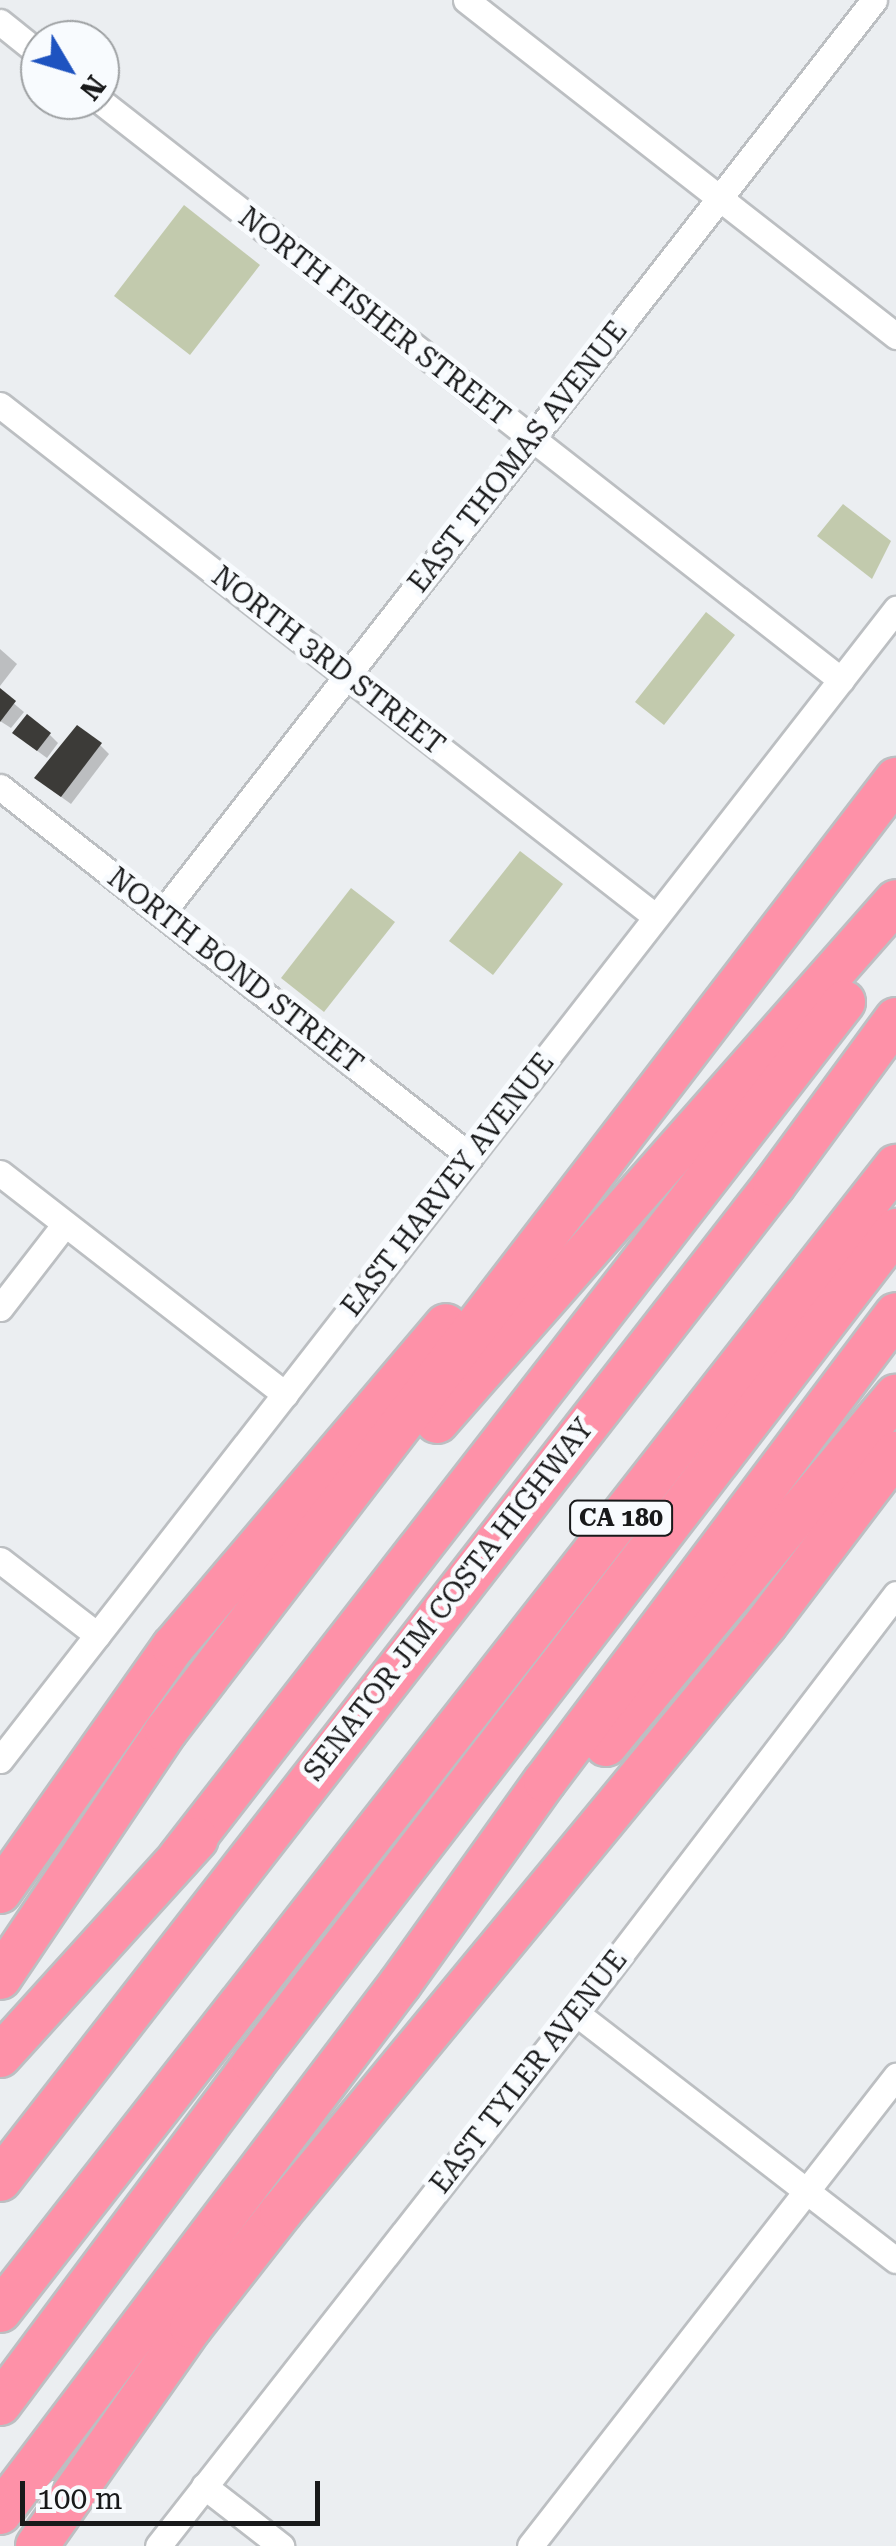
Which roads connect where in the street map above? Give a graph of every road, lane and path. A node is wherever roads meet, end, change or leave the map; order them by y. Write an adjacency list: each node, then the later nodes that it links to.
1 (466, 0): 6 (street)
2 (874, 0): 6 (street, EAST THOMAS AVENUE)
3 (0, 22): 4 (street)
4 (20, 38)
5 (120, 117): 9 (street, NORTH FISHER STREET)
6 (720, 198): 7 (street); 9 (street, EAST THOMAS AVENUE)
7 (896, 336)
8 (0, 405): 11 (street, NORTH 3RD STREET)
9 (531, 440): 11 (street, EAST THOMAS AVENUE); 12 (street, NORTH FISHER STREET)
10 (896, 609): 12 (street, EAST HARVEY AVENUE)
11 (347, 676): 16 (street, EAST THOMAS AVENUE); 17 (street, NORTH 3RD STREET)
12 (841, 680): 17 (street, EAST HARVEY AVENUE)
13 (896, 779): 19 (highway)
14 (0, 787): 16 (street, NORTH BOND STREET)
15 (896, 901): 38 (highway)
16 (162, 913): 21 (street, NORTH BOND STREET)
17 (656, 917): 21 (street, EAST HARVEY AVENUE)
18 (896, 934): 36 (highway)
19 (717, 1010): 38 (highway); 39 (highway)
20 (896, 1020): 28 (highway, SENATOR JIM COSTA HIGHWAY / CA 180)
21 (470, 1156): 29 (street, EAST HARVEY AVENUE)
22 (896, 1166): 37 (highway, CA 180)
23 (0, 1174): 24 (street)
24 (66, 1224): 26 (street); 29 (street)
25 (896, 1230): 50 (highway)
26 (0, 1308)
27 (896, 1314): 41 (highway)
28 (640, 1356): 36 (highway); 45 (highway, SENATOR JIM COSTA HIGHWAY / CA 180)
29 (285, 1394): 34 (street, EAST HARVEY AVENUE)
30 (896, 1396): 41 (highway)
31 (896, 1453): 53 (highway)
32 (0, 1560): 34 (street)
33 (896, 1594): 42 (street, EAST TYLER AVENUE)
34 (97, 1636): 35 (street, EAST HARVEY AVENUE)
35 (0, 1760)
36 (179, 1858): 43 (highway)
37 (345, 1870): 48 (highway, CA 180); 49 (highway)
38 (72, 1872): 40 (highway)
39 (0, 1892)
40 (0, 1978)
41 (400, 1984): 52 (highway)
42 (576, 2013): 46 (street); 51 (street, EAST TYLER AVENUE)
43 (0, 2056)
44 (896, 2076): 46 (street)
45 (0, 2180)
46 (807, 2191): 47 (street); 56 (street)
47 (896, 2260)
48 (0, 2311)
49 (0, 2395)
50 (0, 2404)
51 (204, 2486): 54 (street, EAST TYLER AVENUE); 55 (street)
52 (0, 2513)
53 (36, 2546)
54 (158, 2546)
55 (281, 2546)
56 (530, 2546)

